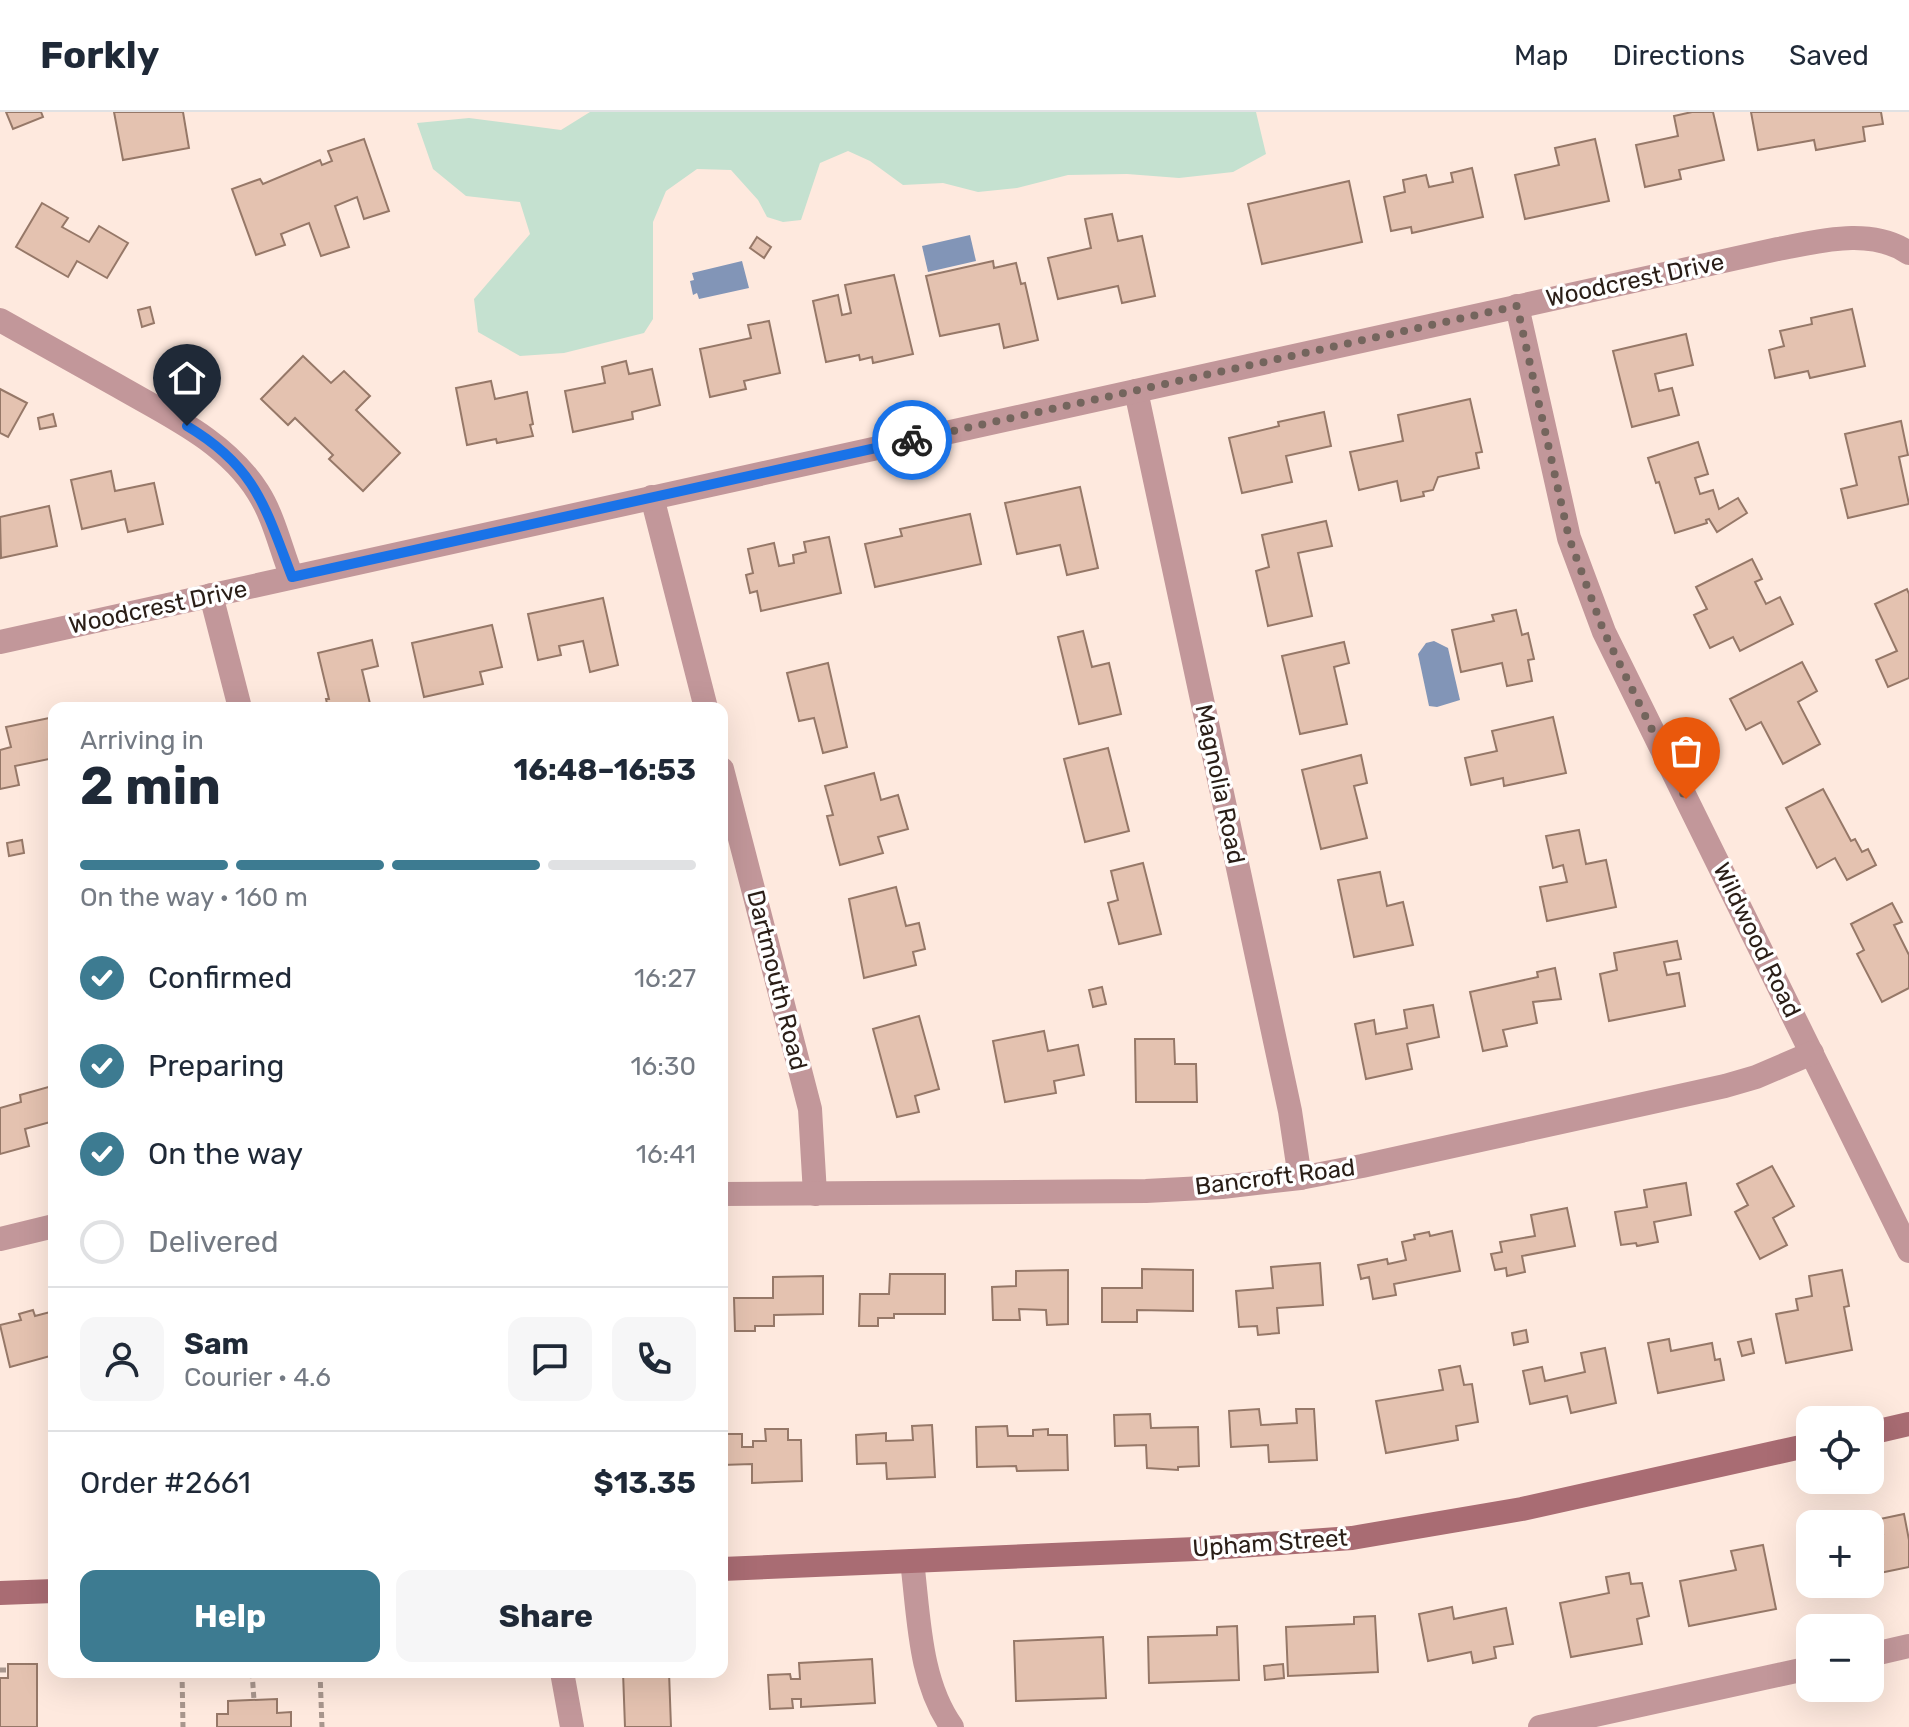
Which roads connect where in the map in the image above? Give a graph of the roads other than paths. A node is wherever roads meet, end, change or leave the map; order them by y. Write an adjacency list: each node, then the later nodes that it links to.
1 (1909, 253): 2 (street, Woodcrest Drive)
2 (1517, 306): 4 (street, Woodcrest Drive); 12 (street, Wildwood Road)
3 (0, 320): 6 (street)
4 (1136, 391): 5 (street, Woodcrest Drive); 13 (street, Magnolia Road)
5 (652, 497): 6 (street, Woodcrest Drive); 10 (street)
6 (292, 577): 7 (street, Woodcrest Drive)
7 (211, 595): 8 (street, Woodcrest Drive); 9 (street)
8 (0, 642)
9 (238, 702)
10 (704, 702)
11 (728, 792): 15 (street, Dartmouth Road)
12 (1812, 1053): 13 (street, Bancroft Road); 18 (street, Wildwood Road)
13 (1300, 1178): 15 (street, Bancroft Road)
14 (728, 1194): 15 (street, Bancroft Road)
15 (815, 1194)
16 (48, 1227): 17 (street)
17 (0, 1239)
18 (1909, 1251)
19 (1909, 1424): 20 (main road)
20 (1884, 1430)
21 (1796, 1448): 22 (main road, Upham Street)
22 (912, 1561): 23 (main road, Upham Street); 31 (street)
23 (728, 1569)
24 (48, 1591): 25 (main road)
25 (0, 1593)
26 (1909, 1646): 27 (street)
27 (1884, 1652)
28 (1796, 1671): 32 (street)
29 (563, 1678): 30 (street)
30 (572, 1727)
31 (952, 1727)
32 (1540, 1727)

